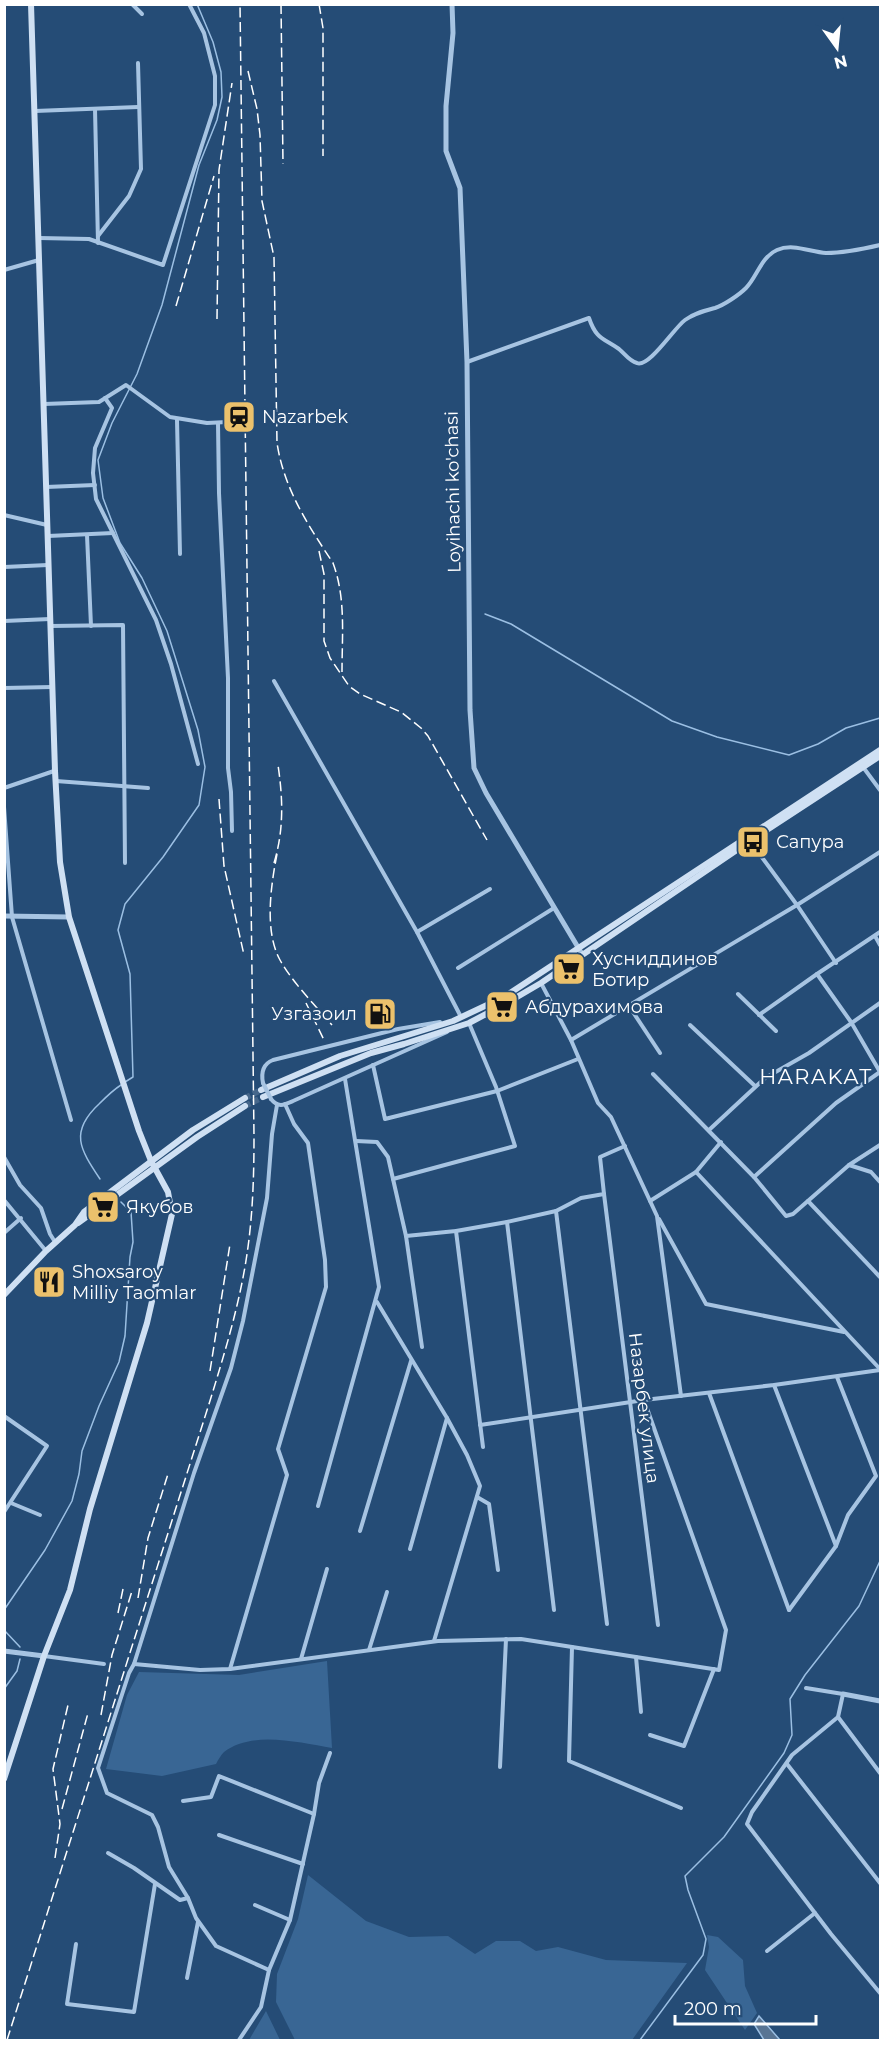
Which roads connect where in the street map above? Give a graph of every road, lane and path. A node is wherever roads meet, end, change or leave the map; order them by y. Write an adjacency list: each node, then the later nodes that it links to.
1 (31, 4): 9 (main road)
2 (132, 4): 5 (street)
3 (189, 4): 12 (street)
4 (452, 4): 16 (street, Loyihachi ko'chasi)
5 (142, 14)
6 (138, 63): 7 (street)
7 (138, 107): 8 (street); 10 (street)
8 (95, 109): 9 (street); 10 (street)
9 (34, 111): 11 (main road)
10 (98, 236): 12 (street)
11 (39, 238): 12 (street); 14 (main road)
12 (98, 243)
13 (880, 245): 16 (street)
14 (39, 260): 15 (street); 18 (main road)
15 (4, 270)
16 (467, 362): 54 (street, Loyihachi ko'chasi)
17 (105, 398): 18 (street); 19 (street); 22 (street)
18 (44, 404): 23 (main road)
19 (177, 420): 21 (street); 29 (street)
20 (227, 422): 21 (street)
21 (218, 423): 48 (street)
22 (94, 485): 23 (street); 26 (street)
23 (46, 487): 25 (main road)
24 (4, 515): 25 (street)
25 (47, 525): 28 (main road)
26 (113, 533): 27 (street); 39 (street)
27 (87, 535): 28 (street); 34 (street)
28 (47, 536): 30 (main road)
29 (180, 554)
30 (48, 565): 31 (street); 33 (main road)
31 (4, 567)
32 (4, 621): 33 (street)
33 (50, 623): 34 (street); 36 (main road)
34 (91, 626): 43 (street)
35 (274, 681): 58 (street)
36 (52, 687): 37 (street); 41 (main road)
37 (4, 688)
38 (880, 753): 40 (main road)
39 (198, 764)
40 (862, 765): 46 (street); 49 (main road); 62 (main road)
41 (55, 771): 42 (main road); 44 (street)
42 (56, 781): 43 (street); 57 (main road)
43 (125, 786): 45 (street); 51 (street)
44 (4, 788)
45 (148, 788)
46 (880, 790)
47 (4, 807): 56 (street)
48 (232, 831)
49 (750, 842): 53 (street); 62 (main road)
50 (880, 852): 53 (street)
51 (125, 862)
52 (490, 889): 58 (street)
53 (797, 905): 63 (street); 69 (street)
54 (554, 908): 62 (street, Loyihachi ko'chasi); 64 (street)
55 (4, 916): 56 (street)
56 (12, 917): 57 (street); 91 (street)
57 (69, 917): 98 (main road)
58 (417, 932): 71 (street)
59 (880, 932): 60 (street)
60 (875, 936): 61 (street); 63 (street)
61 (880, 945)
62 (581, 951): 66 (main road); 71 (main road)
63 (836, 963): 65 (street)
64 (458, 968)
65 (817, 974): 70 (street); 73 (street)
66 (541, 983): 74 (main road); 78 (street)
67 (738, 994): 70 (street)
68 (880, 1003): 73 (street)
69 (629, 1006): 78 (street); 79 (street)
70 (759, 1015): 77 (street)
71 (462, 1017): 72 (main road)
72 (453, 1021): 86 (main road); 86 (street)
73 (851, 1022): 82 (street); 85 (street)
74 (469, 1023): 76 (main road); 87 (street)
75 (690, 1025): 85 (street)
76 (456, 1028): 81 (street); 86 (main road)
77 (776, 1031)
78 (571, 1040): 80 (street)
79 (660, 1053)
80 (579, 1059): 87 (street); 96 (street)
81 (373, 1065): 84 (street); 87 (street)
82 (880, 1072): 101 (street)
83 (653, 1074): 92 (street)
84 (345, 1079): 89 (street); 93 (street)
85 (755, 1086): 92 (street)
86 (263, 1090): 90 (street, bridge)
87 (497, 1091): 102 (street)
88 (245, 1102): 98 (main road)
89 (285, 1104): 90 (street); 160 (street)
90 (277, 1105): 159 (street)
91 (71, 1120)
92 (709, 1131): 94 (street)
93 (356, 1142): 102 (street); 119 (street)
94 (721, 1142): 100 (street); 101 (street)
95 (880, 1145): 99 (street)
96 (625, 1146): 104 (street, Назарбек улица); 106 (street)
97 (4, 1157): 115 (street)
98 (153, 1164): 115 (main road); 155 (main road)
99 (849, 1165): 103 (street); 107 (street)
100 (696, 1172): 106 (street); 120 (street)
101 (754, 1177): 107 (street)
102 (393, 1179): 114 (street)
103 (880, 1182)
104 (603, 1194): 108 (street); 129 (street, Назарбек улица)
105 (4, 1200): 110 (street)
106 (650, 1201): 109 (street)
107 (808, 1201): 117 (street)
108 (556, 1211): 111 (street); 130 (street)
109 (657, 1216): 120 (street); 127 (street)
110 (21, 1218): 113 (street); 116 (street)
111 (507, 1222): 112 (street); 133 (street)
112 (456, 1231): 114 (street); 134 (street)
113 (4, 1233)
114 (406, 1236): 121 (street)
115 (56, 1243): 116 (main road)
116 (46, 1251): 118 (main road)
117 (880, 1277)
118 (4, 1295)
119 (376, 1301): 122 (street); 138 (street)
120 (845, 1332): 123 (street)
121 (422, 1347)
122 (411, 1361): 132 (street); 141 (street)
123 (880, 1370): 124 (street)
124 (837, 1377): 125 (street); 142 (street)
125 (774, 1385): 126 (street); 142 (street)
126 (709, 1393): 127 (street); 142 (street)
127 (681, 1396): 128 (street)
128 (644, 1400): 129 (street); 161 (street)
129 (630, 1403): 130 (street); 149 (street, Назарбек улица)
130 (580, 1411): 133 (street); 148 (street)
131 (4, 1416): 137 (street)
132 (447, 1418): 136 (street); 143 (street)
133 (530, 1418): 134 (street); 147 (street)
134 (480, 1425): 135 (street)
135 (483, 1447)
136 (477, 1497): 145 (street); 151 (street)
137 (11, 1503): 139 (street); 140 (street)
138 (318, 1506)
139 (4, 1512)
140 (40, 1515)
141 (360, 1531)
142 (836, 1546)
143 (410, 1550)
144 (327, 1569): 157 (street)
145 (498, 1570)
146 (387, 1592): 153 (street)
147 (554, 1610)
148 (607, 1624)
149 (658, 1625)
150 (506, 1639): 151 (street); 152 (street); 170 (street)
151 (434, 1641): 153 (street)
152 (572, 1647): 156 (street); 174 (street)
153 (369, 1650): 157 (street)
154 (5, 1651): 155 (street)
155 (44, 1656): 158 (street); 172 (main road)
156 (636, 1657): 161 (street); 165 (street)
157 (301, 1659): 160 (street)
158 (104, 1664)
159 (134, 1664): 160 (street); 181 (street)
160 (230, 1668)
161 (714, 1669): 167 (street)
162 (806, 1688): 163 (street)
163 (843, 1694): 164 (street); 166 (street)
164 (880, 1701)
165 (640, 1712)
166 (838, 1717): 169 (street); 171 (street)
167 (650, 1734)
168 (330, 1753): 175 (street)
169 (787, 1764): 179 (street); 183 (street)
170 (500, 1767)
171 (880, 1773)
172 (4, 1779)
173 (183, 1801): 175 (street)
174 (681, 1808)
175 (314, 1814): 178 (street)
176 (219, 1835): 178 (street)
177 (108, 1853): 180 (street)
178 (303, 1864): 184 (street)
179 (880, 1883)
180 (154, 1884): 181 (street); 186 (street)
181 (188, 1898): 185 (street)
182 (255, 1905): 184 (street)
183 (815, 1913): 187 (street); 190 (street)
184 (290, 1920): 188 (street)
185 (198, 1921): 188 (street); 189 (street)
186 (76, 1944)
187 (767, 1951)
188 (269, 1970): 191 (street)
189 (187, 1978)
190 (880, 1993)
191 (239, 2040)

